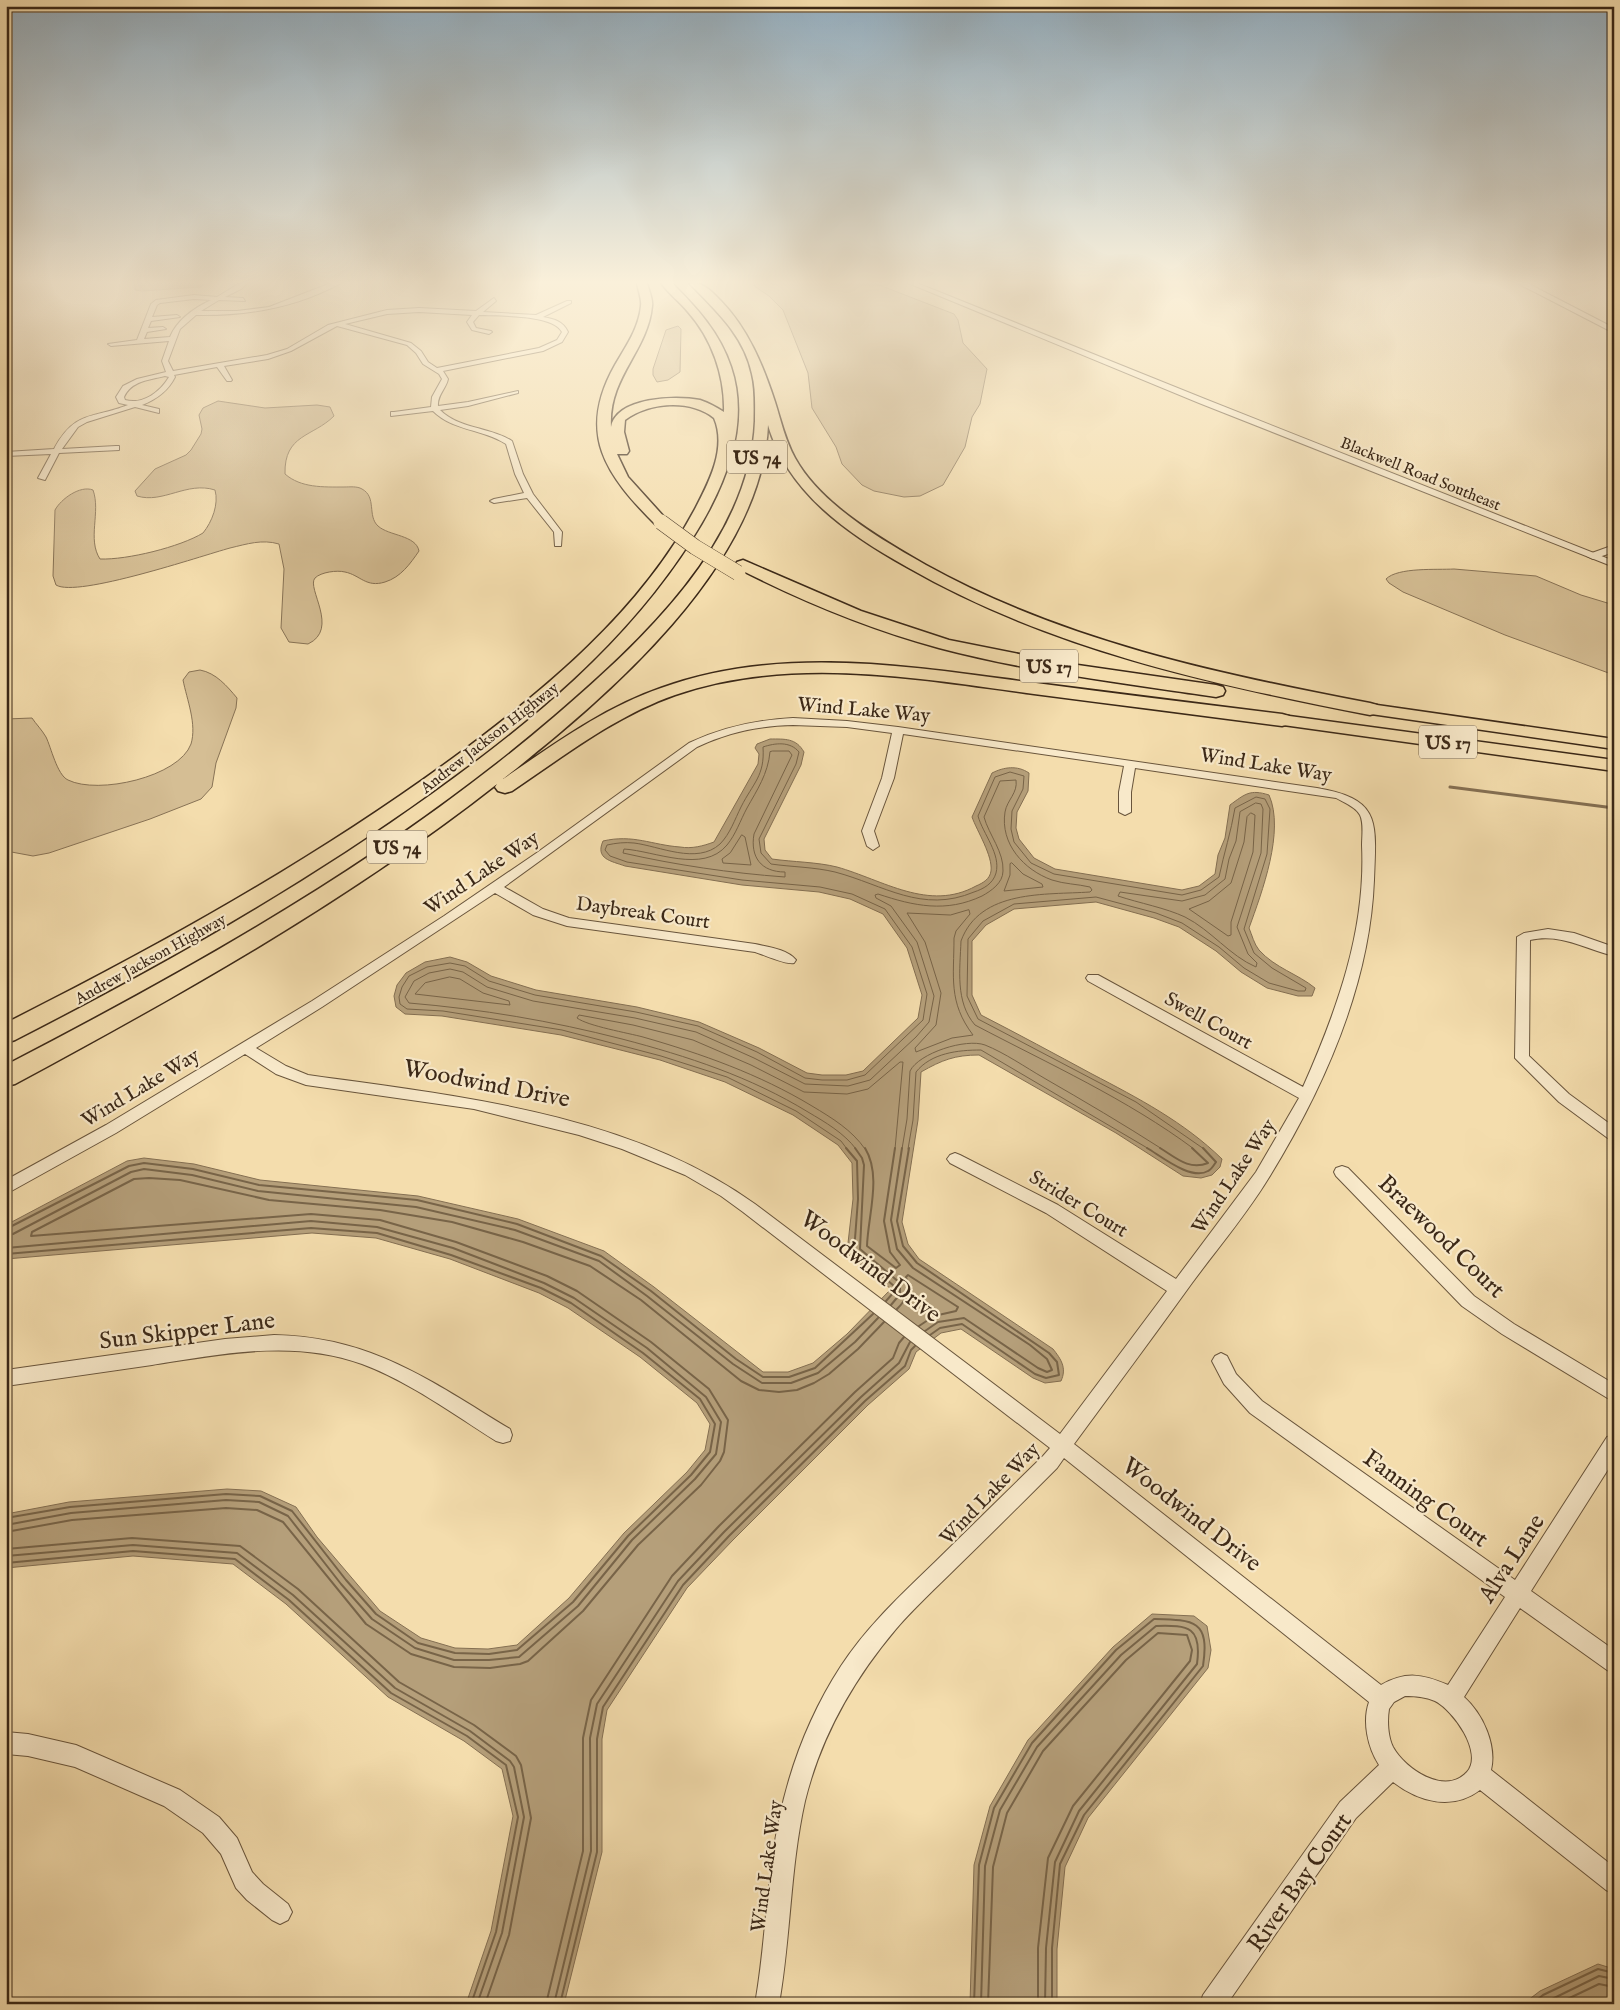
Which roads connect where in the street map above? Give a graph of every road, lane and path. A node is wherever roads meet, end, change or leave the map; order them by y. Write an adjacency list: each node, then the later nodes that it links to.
1 (154, 377): 12 (street)
2 (171, 377): 12 (street)
3 (227, 377): 10 (street)
4 (443, 377): 13 (street)
5 (615, 377): 23 (highway)
6 (728, 377): 18 (highway, Andrew Jackson Highway / US 74)
7 (759, 377): 38 (highway, Andrew Jackson Highway / US 74)
8 (760, 377): 29 (highway)
9 (1141, 377): 26 (street, Blackwell Road Southeast)
10 (229, 380)
11 (516, 392): 13 (street)
12 (135, 406): 14 (street); 17 (street)
13 (434, 409): 15 (street); 21 (street)
14 (156, 411)
15 (394, 414)
16 (116, 448): 17 (street)
17 (58, 450): 19 (street); 20 (street)
18 (726, 452): 23 (highway); 42 (highway, Andrew Jackson Highway / US 74)
19 (6, 454)
20 (42, 478)
21 (529, 495): 22 (street); 24 (street)
22 (494, 501)
23 (664, 517): 28 (highway, US 17, bridge)
24 (558, 544)
25 (1614, 548): 26 (street)
26 (1593, 556): 27 (street, Blackwell Road Southeast)
27 (1614, 564)
28 (740, 569): 29 (highway, US 17); 30 (highway, US 17)
29 (1370, 709): 32 (highway, US 17)
30 (1282, 720): 34 (highway, US 17); 38 (highway)
31 (898, 730): 33 (street, Wind Lake Way); 36 (street); 37 (street, Wind Lake Way)
32 (1614, 744)
33 (1130, 763): 35 (street); 45 (street, Wind Lake Way)
34 (1614, 766)
35 (1125, 812)
36 (873, 846)
37 (496, 888): 40 (street, Daybreak Court); 43 (street, Wind Lake Way)
38 (304, 909): 44 (highway, Andrew Jackson Highway / US 74)
39 (1614, 952): 46 (street)
40 (789, 960)
41 (1093, 978): 45 (street, Swell Court)
42 (6, 1034)
43 (244, 1048): 49 (street, Wind Lake Way); 56 (street, Woodwind Drive)
44 (6, 1077)
45 (1307, 1096): 50 (street, Wind Lake Way)
46 (1614, 1136)
47 (955, 1159): 50 (street, Strider Court)
48 (1342, 1172): 53 (street, Braewood Court)
49 (6, 1188)
50 (1178, 1289): 56 (street, Wind Lake Way)
51 (1221, 1361): 57 (street, Fanning Court)
52 (6, 1378): 54 (street, Sun Skipper Lane)
53 (1614, 1394)
54 (503, 1434)
55 (1614, 1444): 57 (street, Alva Lane)
56 (1062, 1446): 59 (street, Woodwind Drive); 66 (street, Wind Lake Way)
57 (1517, 1594): 58 (street, Fanning Court); 60 (street, Alva Lane)
58 (1614, 1663)
59 (1382, 1699): 60 (street); 62 (street)
60 (1451, 1699): 63 (street)
61 (6, 1743): 65 (street)
62 (1393, 1767): 63 (street); 67 (street, River Bay Court)
63 (1478, 1774): 64 (street)
64 (1614, 1882)
65 (280, 1912)
66 (767, 2004)
67 (1212, 2004)

